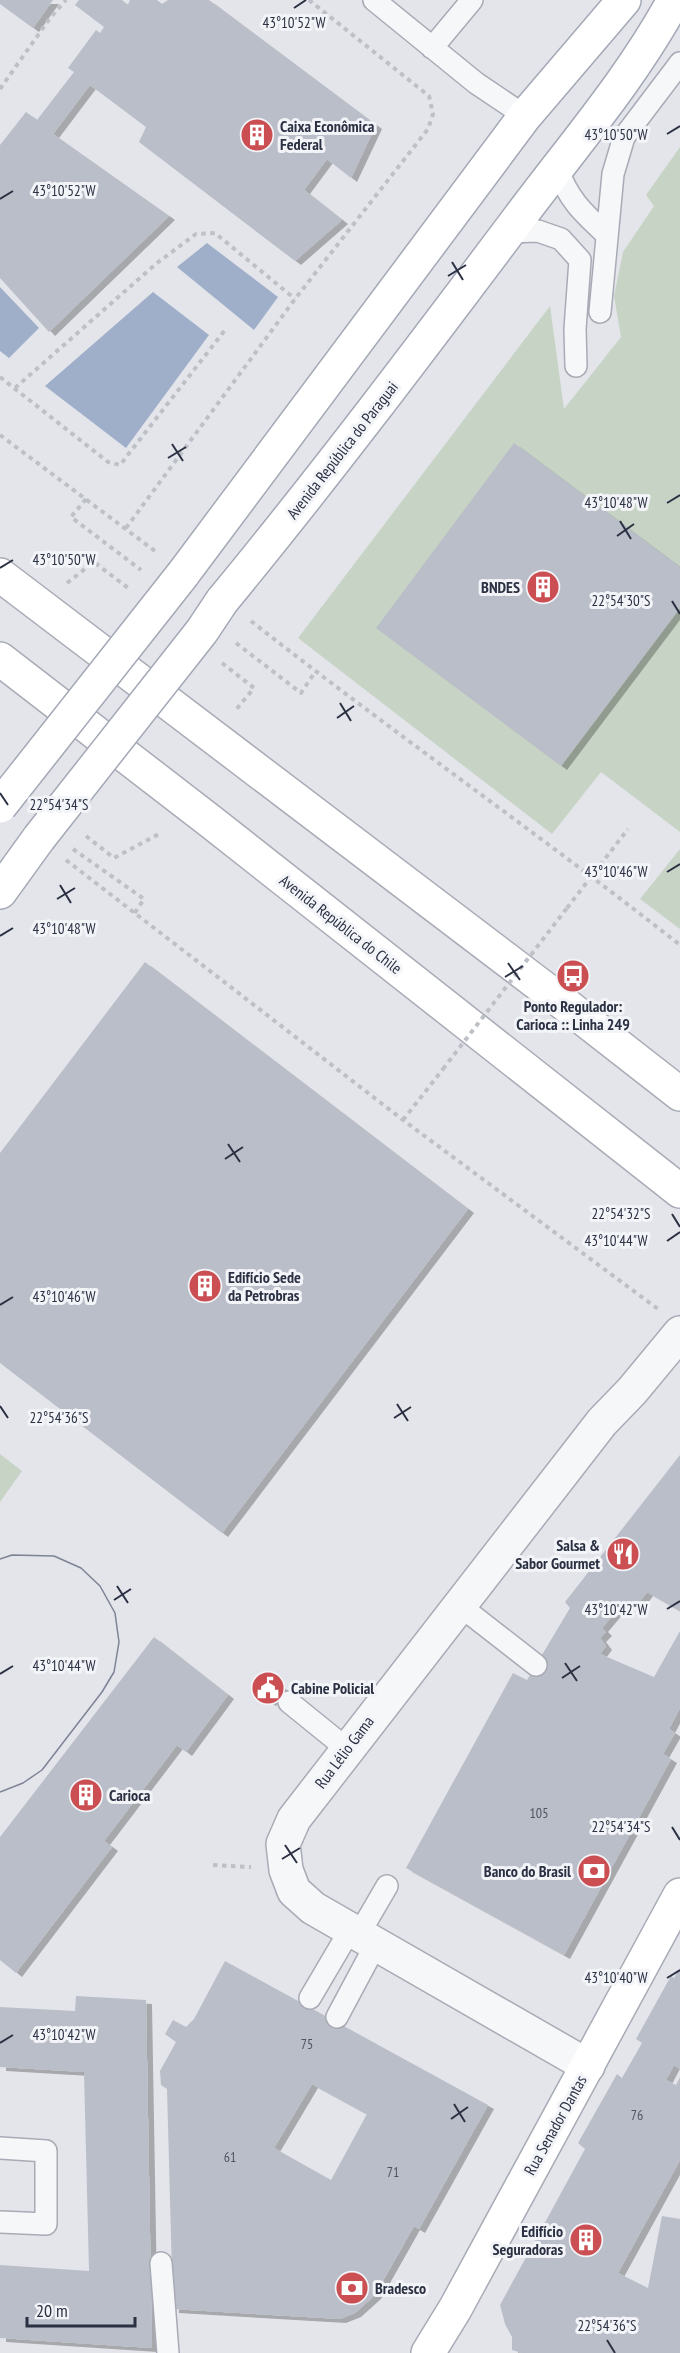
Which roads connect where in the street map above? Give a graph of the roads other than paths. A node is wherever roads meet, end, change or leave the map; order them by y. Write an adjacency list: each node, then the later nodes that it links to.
1 (374, 0): 5 (lane)
2 (472, 0): 5 (lane)
3 (624, 0): 7 (main road)
4 (674, 0): 8 (main road, Avenida República do Paraguai)
5 (432, 48): 7 (lane)
6 (680, 63): 10 (lane)
7 (525, 116): 15 (main road, bridge)
8 (557, 167): 9 (main road, Avenida República do Paraguai); 10 (lane)
9 (509, 232): 12 (lane); 16 (main road, Avenida República do Paraguai, bridge)
10 (606, 234): 11 (lane)
11 (600, 312)
12 (576, 366)
13 (0, 575): 17 (main road)
14 (0, 659): 18 (main road, Avenida República do Chile)
15 (0, 806)
16 (0, 892)
17 (680, 1094)
18 (680, 1191)
19 (672, 1323): 20 (street, Rua Lélio Gama)
20 (459, 1605): 21 (lane); 23 (street, Rua Lélio Gama)
21 (536, 1665)
22 (290, 1702): 23 (lane)
23 (347, 1749): 26 (street, Rua Lélio Gama)
24 (387, 1886): 26 (lane)
25 (680, 1895): 29 (main road, Rua Senador Dantas)
26 (362, 1936): 27 (lane); 28 (lane); 29 (street, Rua Lélio Gama)
27 (310, 1998)
28 (337, 2017)
29 (588, 2066): 34 (main road, Rua Senador Dantas)
30 (0, 2148): 31 (lane)
31 (0, 2222)
32 (161, 2263): 33 (lane)
33 (168, 2353)
34 (428, 2353)

